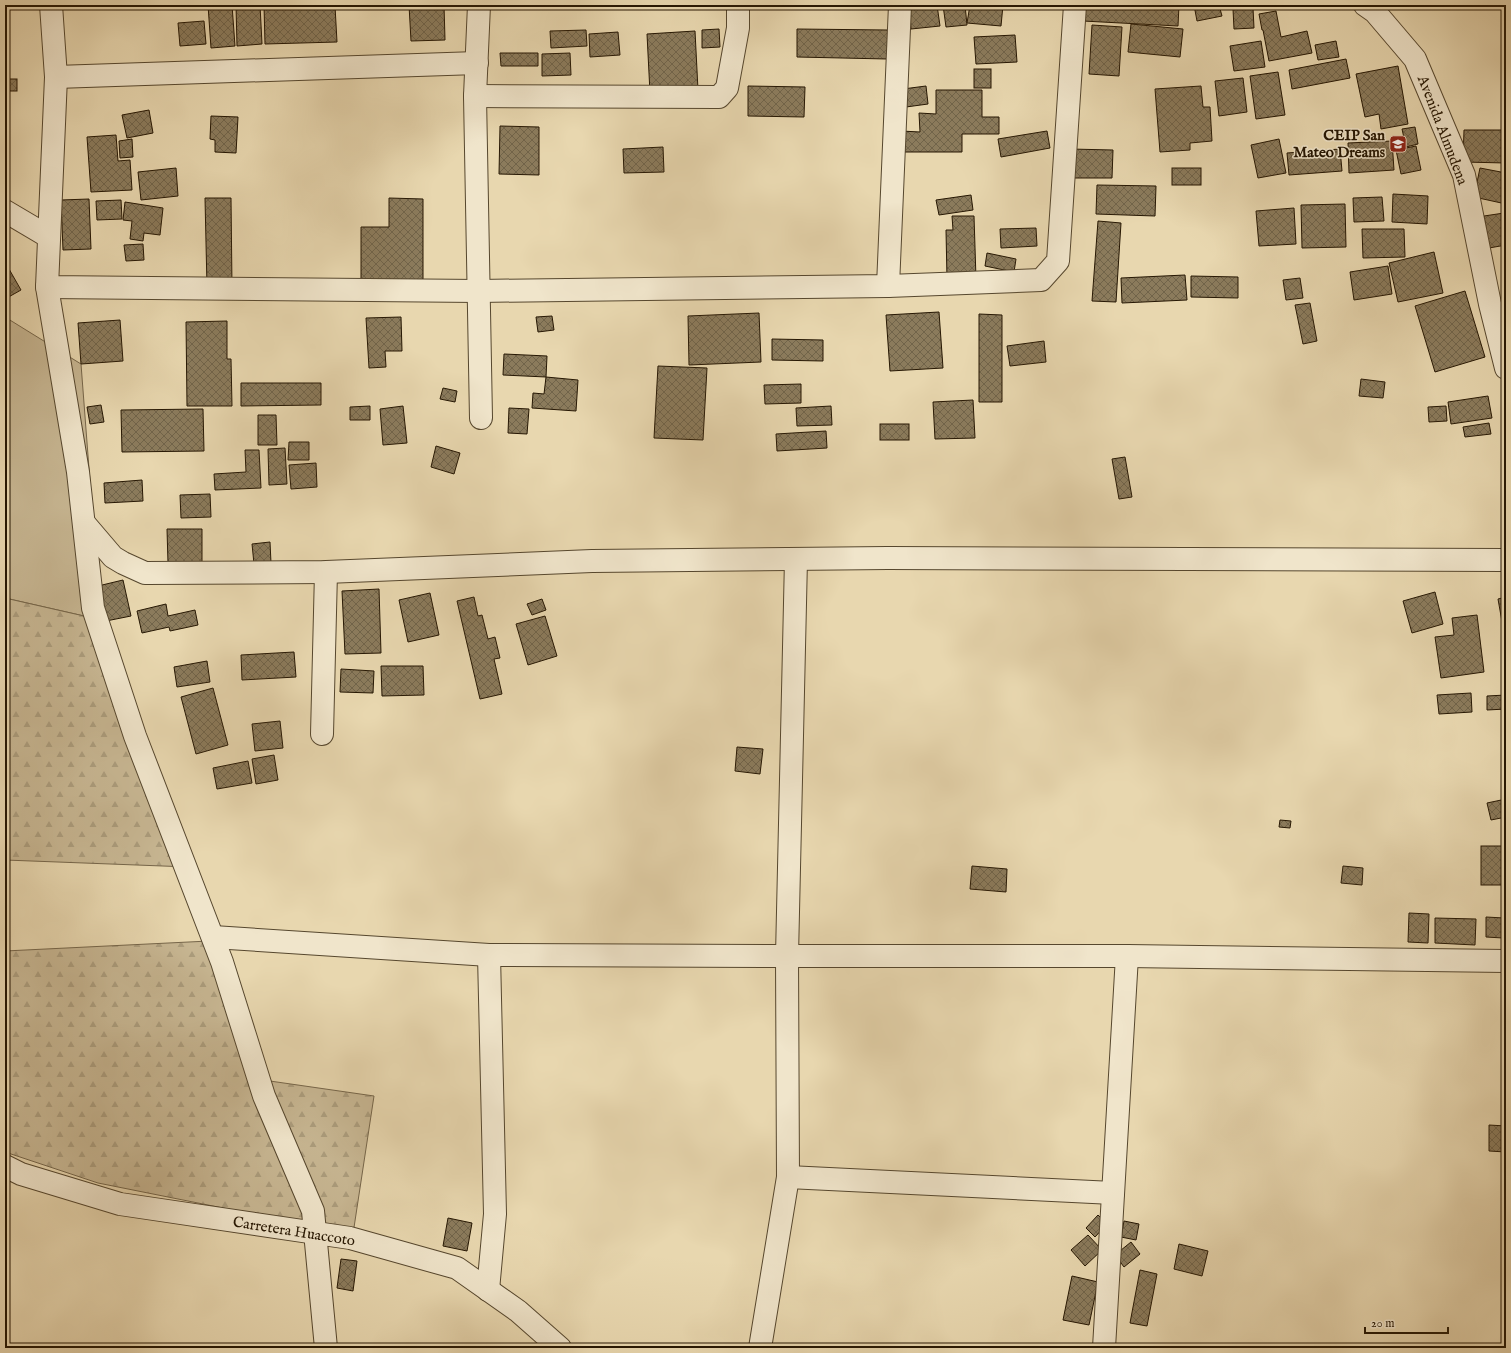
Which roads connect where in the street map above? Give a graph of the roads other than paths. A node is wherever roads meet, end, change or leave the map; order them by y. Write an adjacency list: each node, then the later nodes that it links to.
1 (51, 5): 8 (street)
2 (478, 5): 7 (street)
3 (738, 5): 9 (street)
4 (900, 5): 12 (street)
5 (1075, 5): 12 (street)
6 (1365, 5): 15 (street, Avenida Almudena)
7 (477, 63): 8 (street); 9 (street)
8 (56, 77): 11 (street)
9 (476, 96): 14 (street)
10 (5, 211): 11 (street)
11 (49, 237): 13 (street)
12 (888, 286): 14 (street)
13 (47, 287): 14 (street); 18 (street)
14 (479, 291): 17 (street)
15 (1498, 305): 16 (street, Avenida Almudena)
16 (1506, 368)
17 (481, 418)
18 (84, 523): 21 (street); 23 (street)
19 (796, 559): 20 (street); 21 (street); 25 (street)
20 (1506, 560)
21 (326, 572): 22 (street)
22 (322, 734)
23 (213, 937): 24 (street); 31 (street)
24 (489, 955): 25 (street); 32 (street)
25 (787, 956): 26 (street); 29 (street)
26 (1128, 956): 27 (street); 30 (street)
27 (1506, 961)
28 (5, 1166): 31 (street, Carretera Huaccoto)
29 (788, 1177): 30 (street); 35 (street)
30 (1113, 1193): 36 (street)
31 (316, 1233): 32 (street, Carretera Huaccoto); 33 (street)
32 (488, 1290): 34 (street, Carretera Huaccoto)
33 (326, 1348)
34 (560, 1348)
35 (760, 1348)
36 (1104, 1348)

